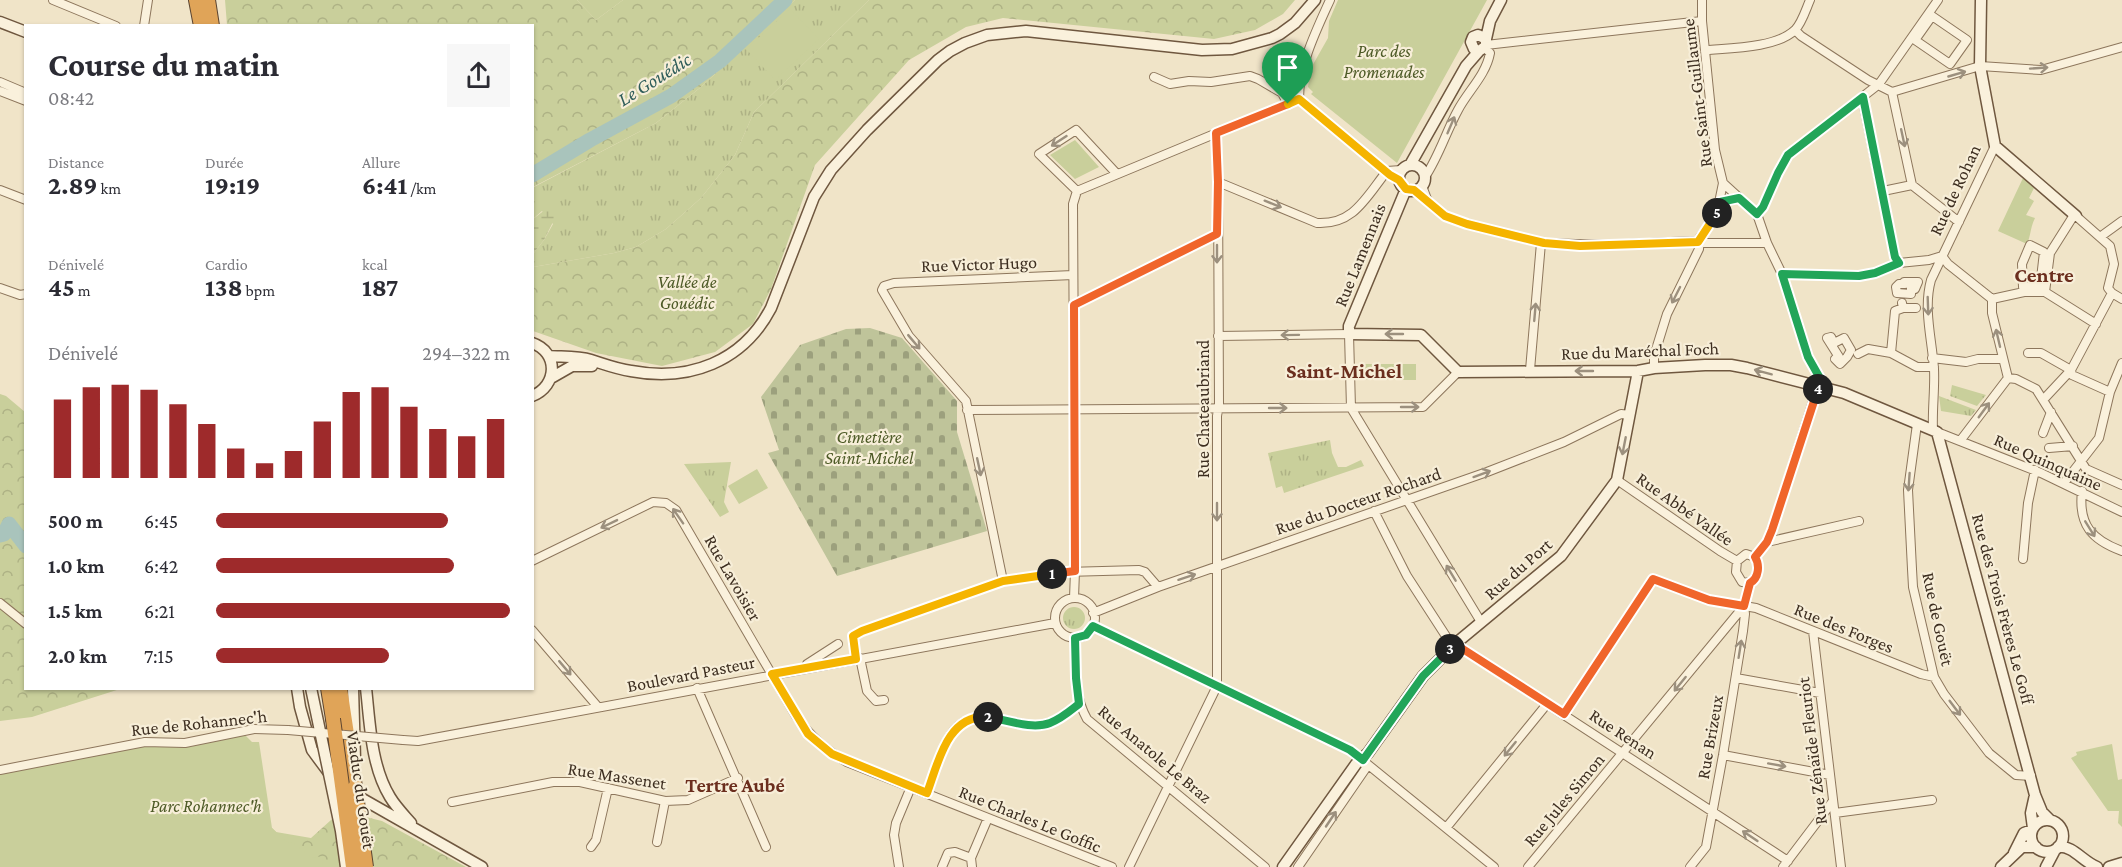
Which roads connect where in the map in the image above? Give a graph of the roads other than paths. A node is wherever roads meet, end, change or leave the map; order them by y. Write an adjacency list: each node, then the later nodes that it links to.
1 (53, 0): 15 (street)
2 (148, 0): 16 (street)
3 (196, 0): 17 (highway)
4 (208, 0): 18 (highway)
5 (1311, 0): 21 (street)
6 (1316, 0): 21 (street)
7 (1330, 0): 34 (street)
8 (1502, 0): 22 (street)
9 (1702, 0): 13 (street, Rue Saint-Guillaume)
10 (1810, 0): 19 (street)
11 (1938, 0): 29 (street)
12 (1981, 0): 26 (street, Rue de Rohan)
13 (1702, 21): 22 (street); 24 (street, Rue Saint-Guillaume)
14 (0, 22): 20 (street)
15 (111, 24)
16 (144, 24)
17 (201, 24)
18 (212, 24)
19 (1796, 30): 24 (street); 29 (street)
20 (24, 32)
21 (1260, 41): 84 (street)
22 (1481, 44): 41 (street, Rue Lamennais); 41 (street, one-way to 22)
23 (2122, 47): 26 (street, one-way to 23)
24 (1707, 50): 43 (street, Rue Saint-Guillaume)
25 (1950, 64): 25 (street)
26 (1980, 66): 32 (street, one-way to 26); 38 (street, Rue de Rohan)
27 (1154, 77): 36 (street)
28 (0, 82): 31 (street)
29 (1879, 84): 32 (street); 33 (street)
30 (0, 92): 35 (street)
31 (24, 92)
32 (1892, 92): 44 (street, one-way to 44)
33 (1863, 97): 47 (street); 51 (street)
34 (1299, 99): 36 (street); 39 (street)
35 (24, 101)
36 (1288, 104): 37 (street)
37 (1216, 133): 40 (street); 42 (street, Rue Chateaubriand)
38 (1995, 146): 52 (street); 54 (street, Rue de Rohan)
39 (1387, 171): 41 (street); 42 (street, one-way to 39)
40 (1116, 173): 46 (street); 46 (street, one-way to 46)
41 (1412, 178): 58 (street); 74 (street, Rue Lamennais)
42 (1218, 182): 55 (street, Rue Chateaubriand)
43 (1723, 183): 48 (street); 50 (street)
44 (1912, 185): 47 (street); 54 (street)
45 (0, 190): 49 (street)
46 (1077, 191): 63 (street)
47 (1883, 191): 61 (street)
48 (1739, 198): 50 (street); 51 (street)
49 (24, 199)
50 (1720, 202): 57 (street)
51 (1757, 214): 59 (street)
52 (2075, 216): 56 (street); 66 (street)
53 (2122, 221): 56 (street)
54 (1959, 222): 60 (street, Rue de Rohan)
55 (1217, 234): 71 (street); 75 (street, Rue Chateaubriand, one-way to 75)
56 (2100, 237): 67 (street)
57 (1698, 242): 58 (street); 59 (street); 85 (street, one-way to 85)
58 (1541, 243): 86 (street, one-way to 58)
59 (1767, 243): 62 (street)
60 (1942, 256): 61 (street); 69 (street); 82 (street, Rue de Rohan, one-way to 82)
61 (1899, 263): 62 (street)
62 (1782, 274): 92 (street)
63 (1073, 275): 71 (street); 98 (street, Rue Victor Hugo, one-way to 98)
64 (2024, 287): 64 (street)
65 (0, 288): 68 (street)
66 (2045, 292): 69 (street); 73 (street)
67 (2112, 293): 70 (street); 73 (street)
68 (24, 294)
69 (1992, 299): 81 (street, one-way to 69)
70 (2122, 299)
71 (1074, 305): 99 (street)
72 (1916, 308): 79 (street)
73 (2096, 324): 87 (street)
74 (1349, 334): 75 (street, one-way to 75); 89 (street, one-way to 74); 96 (street)
75 (1218, 336): 97 (street, Rue Chateaubriand)
76 (534, 344): 80 (street)
77 (2028, 353): 87 (street)
78 (1858, 354): 79 (street)
79 (1891, 354): 82 (street)
80 (549, 357): 84 (street); 90 (street)
81 (2003, 359): 82 (street); 91 (street)
82 (1933, 363): 103 (street, Rue de Rohan)
83 (2122, 363): 93 (street)
84 (604, 366): 90 (street)
85 (1654, 368): 88 (street, Rue du Maréchal Foch); 92 (street, Rue du Maréchal Foch, one-way to 85)
86 (1530, 370): 88 (street, Rue du Maréchal Foch, one-way to 86); 89 (street, Rue du Maréchal Foch)
87 (2071, 370): 93 (street); 95 (street)
88 (1638, 371): 101 (street, Rue du Port)
89 (1458, 372): 96 (street, one-way to 89)
90 (551, 378): 94 (street)
91 (2008, 378): 95 (street); 105 (street, one-way to 91)
92 (1821, 383): 102 (street, Rue du Maréchal Foch); 118 (street)
93 (2110, 392): 108 (street)
94 (534, 395)
95 (2043, 400): 100 (street)
96 (1351, 408): 97 (street, one-way to 96); 114 (street)
97 (1219, 409): 99 (street); 124 (street, Rue Chateaubriand, one-way to 124)
98 (967, 410): 99 (street); 126 (street, one-way to 126)
99 (1074, 410): 125 (street)
100 (2051, 412): 104 (street); 106 (street)
101 (1630, 415): 110 (street, Rue du Port, one-way to 110); 114 (street, Rue du Docteur Rochard, one-way to 101)
102 (1917, 424): 103 (street, Rue du Maréchal Foch); 145 (street, Rue de Gouët, one-way to 145)
103 (1935, 431): 105 (street, Rue Quinquaine); 168 (street, Rue des Trois Frères Le Goff)
104 (2043, 433)
105 (1960, 441): 109 (street, Rue Quinquaine)
106 (2073, 446): 107 (street); 108 (street)
107 (2049, 448)
108 (2081, 459): 111 (street); 112 (street)
109 (2035, 470): 111 (street, Rue Quinquaine); 122 (street)
110 (1617, 480): 123 (street, Rue Abbé Vallée); 135 (street, Rue du Port)
111 (2064, 483): 113 (street, Rue Quinquaine)
112 (2122, 485)
113 (2082, 491): 116 (street, Rue Quinquaine); 119 (street, one-way to 119)
114 (1406, 500): 115 (street, Rue du Docteur Rochard); 135 (street, one-way to 114)
115 (1374, 511): 124 (street, Rue du Docteur Rochard); 141 (street)
116 (2122, 512)
117 (1859, 521): 118 (street)
118 (1767, 542): 120 (street)
119 (2122, 551)
120 (1755, 557): 123 (street); 127 (street)
121 (534, 560): 144 (street, Rue Lavoisier, one-way to 121)
122 (2023, 560)
123 (1737, 561): 127 (street)
124 (1217, 567): 128 (street, Rue du Docteur Rochard, one-way to 124); 147 (street, Rue Chateaubriand)
125 (1075, 571): 126 (street); 128 (street); 129 (street)
126 (1003, 581): 142 (street)
127 (1750, 583): 131 (street)
128 (1158, 587): 132 (street, Rue du Docteur Rochard)
129 (1074, 598): 132 (street); 134 (street)
130 (0, 603): 133 (street)
131 (1744, 606): 137 (street, Rue des Forges); 146 (street, Rue Brizeux, one-way to 131); 160 (street, Rue des Forges); 163 (street, Rue Jules Simon, one-way to 163)
132 (1093, 612): 136 (street)
133 (24, 622)
134 (1055, 622): 139 (street); 142 (street, Boulevard Pasteur)
135 (1481, 622): 141 (street, Rue du Port)
136 (1093, 626): 139 (street); 147 (street)
137 (1813, 631): 145 (street, Rue des Forges); 155 (street, Rue Zénaïde Fleuriot)
138 (534, 632): 159 (street, one-way to 159)
139 (1075, 638): 157 (street, Rue Anatole Le Braz)
140 (838, 644): 143 (street)
141 (1454, 646): 158 (street, Rue Renan); 165 (street, Rue du Port)
142 (858, 658): 143 (street, Boulevard Pasteur); 156 (street)
143 (805, 668): 144 (street, Boulevard Pasteur)
144 (772, 674): 148 (street, Boulevard Pasteur); 171 (street, Rue Charles Le Goffic)
145 (1934, 676): 168 (street, Rue de Gouët, one-way to 168)
146 (1736, 678): 155 (street); 164 (street, Rue Brizeux)
147 (1217, 686): 165 (street); 170 (street)
148 (697, 688): 159 (street, Boulevard Pasteur); 169 (street)
149 (297, 690): 185 (street)
150 (310, 690): 197 (street, bridge)
151 (329, 690): 161 (highway)
152 (340, 690): 161 (highway)
153 (352, 690): 161 (street)
154 (366, 690): 185 (street)
155 (1820, 693): 167 (street, Rue Zénaïde Fleuriot)
156 (884, 700)
157 (1079, 704): 170 (street, Rue Anatole Le Braz); 173 (street)
158 (1547, 704): 160 (street, Rue Renan); 183 (street, one-way to 183)
159 (598, 707): 162 (street, Boulevard Pasteur)
160 (1564, 714): 163 (street, Rue Renan)
161 (345, 720): 198 (highway, Viaduc du Gouët, bridge); 199 (highway, bridge)
162 (403, 740): 166 (street, Rue de Rohannec'h, bridge)
163 (1623, 753): 179 (street, Rue Renan); 210 (street, Rue Jules Simon)
164 (1723, 755): 167 (street, one-way to 167); 179 (street, Rue Brizeux)
165 (1363, 760): 183 (street); 207 (street, Rue du Port); 208 (street, one-way to 165)
166 (0, 770)
167 (1830, 775): 177 (street, Rue Zénaïde Fleuriot)
168 (2031, 776): 174 (street, Rue des Trois Frères Le Goff)
169 (738, 778): 176 (street, Rue Massenet); 189 (street)
170 (1168, 786): 205 (street); 206 (street, Rue Anatole Le Braz)
171 (910, 787): 173 (street, Rue Charles Le Goffic); 201 (street)
172 (608, 788): 176 (street, Rue Massenet); 178 (street, Rue Massenet); 188 (street)
173 (927, 793): 181 (street, Rue Charles Le Goffic)
174 (2035, 795): 182 (street, Rue des Trois Frères Le Goff); 184 (street, Rue des Trois Frères Le Goff)
175 (1932, 800): 180 (street)
176 (666, 801): 187 (street)
177 (1833, 801): 180 (street, Rue Zénaïde Fleuriot); 196 (street)
178 (452, 802)
179 (1713, 810): 196 (street, Rue Renan, one-way to 179); 211 (street, Rue Brizeux)
180 (1835, 813): 212 (street, Rue Zénaïde Fleuriot)
181 (988, 818): 194 (street); 204 (street, Rue Charles Le Goffic)
182 (2050, 820): 184 (street); 186 (street)
183 (1446, 828): 209 (street)
184 (2033, 829): 190 (street); 192 (street)
185 (417, 830): 200 (street)
186 (2063, 836): 191 (street); 193 (street)
187 (657, 842)
188 (591, 847)
189 (766, 847)
190 (2038, 849): 191 (street); 192 (street); 214 (street)
191 (2057, 849): 193 (street); 214 (street)
192 (2014, 854): 213 (street)
193 (2079, 856): 215 (street)
194 (972, 858): 202 (street); 203 (street)
195 (2122, 863): 216 (street)
196 (1786, 864)
197 (346, 867)
198 (353, 867)
199 (366, 867)
200 (482, 867)
201 (898, 867)
202 (942, 867)
203 (972, 867)
204 (1112, 867)
205 (1129, 867)
206 (1265, 867)
207 (1283, 867)
208 (1298, 867)
209 (1494, 867)
210 (1528, 867)
211 (1689, 867)
212 (1841, 867)
213 (2001, 867)
214 (2046, 867)
215 (2097, 867)
216 (2109, 867)

